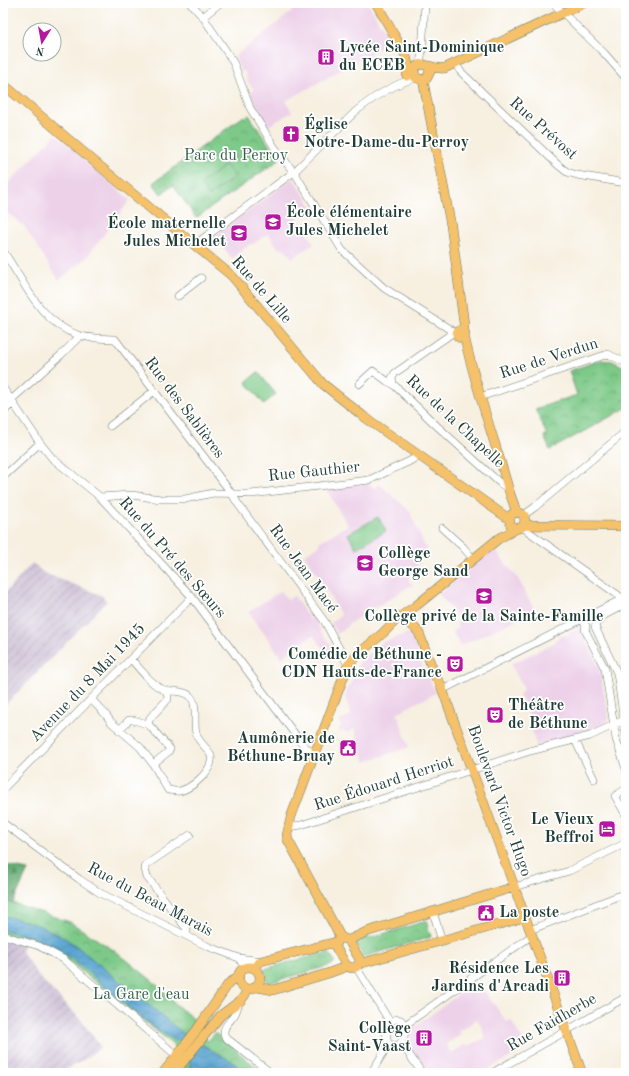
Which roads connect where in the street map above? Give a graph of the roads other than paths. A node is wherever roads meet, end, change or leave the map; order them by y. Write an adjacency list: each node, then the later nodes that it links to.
1 (190, 3): 10 (street)
2 (220, 3): 10 (street)
3 (376, 3): 12 (main road)
4 (380, 3): 12 (main road)
5 (425, 3): 12 (street)
6 (553, 3): 9 (street)
7 (584, 3): 9 (main road)
8 (592, 3): 9 (main road)
9 (565, 14): 11 (main road); 12 (main road); 13 (street)
10 (203, 17): 15 (street)
11 (458, 67): 12 (main road); 16 (street, Rue Prévost)
12 (418, 72): 15 (street); 21 (main road)
13 (626, 78)
14 (3, 84): 17 (main road, Rue de Lille)
15 (294, 172): 17 (street); 21 (street)
16 (626, 183)
17 (197, 246): 34 (main road, Rue de Lille)
18 (3, 251): 22 (street)
19 (201, 278): 20 (street)
20 (178, 296)
21 (460, 334): 25 (street, Rue de la Chapelle); 28 (main road)
22 (80, 336): 27 (street, Rue des Sablières); 29 (street)
23 (626, 362): 28 (street, Rue de Verdun)
24 (359, 384): 25 (street)
25 (393, 384): 36 (street, Rue de la Chapelle)
26 (3, 388): 29 (street, Rue du Pré des Sœurs)
27 (154, 391): 31 (street); 37 (street, Rue des Sablières)
28 (480, 397): 36 (main road)
29 (12, 401): 30 (street); 33 (street, Rue du Pré des Sœurs)
30 (3, 412)
31 (110, 426)
32 (626, 431): 39 (street)
33 (40, 443): 35 (street); 38 (street, Rue du Pré des Sœurs)
34 (418, 456): 37 (street, Rue Gauthier); 39 (main road, Rue de Lille)
35 (3, 478)
36 (509, 488): 39 (main road)
37 (232, 494): 38 (street, Rue Gauthier); 48 (street, Rue Jean Macé)
38 (100, 497): 43 (street, Rue du Pré des Sœurs)
39 (517, 518): 40 (main road, Rue de Lille); 42 (main road); 44 (street)
40 (626, 526)
41 (442, 528): 42 (street)
42 (472, 559): 45 (main road)
43 (192, 597): 47 (street, Avenue du 8 Mai 1945); 60 (street, Rue du Pré des Sœurs)
44 (625, 603): 46 (street); 49 (street)
45 (408, 618): 48 (main road); 51 (main road, Boulevard Victor Hugo)
46 (584, 623): 50 (street); 51 (street)
47 (131, 659): 52 (street); 53 (street, Avenue du 8 Mai 1945)
48 (348, 664): 60 (main road)
49 (619, 680): 50 (street); 54 (street)
50 (608, 682): 56 (street)
51 (441, 686): 63 (main road, Boulevard Victor Hugo)
52 (167, 691): 55 (street); 61 (street)
53 (91, 699): 57 (street); 65 (street, Avenue du 8 Mai 1945)
54 (625, 719): 56 (street, Rue Édouard Herriot); 58 (street)
55 (148, 724): 57 (street); 61 (street)
56 (614, 724): 59 (street, Rue Édouard Herriot); 62 (street)
57 (119, 730): 61 (street)
58 (626, 735)
59 (575, 740): 63 (street, Rue Édouard Herriot); 64 (street)
60 (315, 751): 69 (main road)
61 (154, 764)
62 (626, 769)
63 (473, 770): 69 (street, Rue Édouard Herriot); 72 (main road, Boulevard Victor Hugo)
64 (594, 779)
65 (3, 789)
66 (626, 789): 67 (street)
67 (626, 815)
68 (3, 823): 78 (street, Rue du Beau Marais)
69 (288, 826): 79 (main road)
70 (190, 835): 78 (street)
71 (626, 844): 72 (street)
72 (514, 887): 74 (main road); 75 (main road, Boulevard Victor Hugo)
73 (626, 893): 76 (street)
74 (433, 912): 79 (main road); 80 (street)
75 (525, 917): 76 (main road, Boulevard Victor Hugo); 80 (main road)
76 (531, 933): 91 (street); 92 (main road, Boulevard Victor Hugo)
77 (3, 935): 95 (street)
78 (187, 936): 81 (street, Rue du Beau Marais)
79 (342, 940): 82 (main road); 83 (main road); 83 (main road)
80 (442, 940): 83 (main road)
81 (240, 958): 82 (street, Rue du Beau Marais); 84 (street)
82 (261, 961): 84 (main road)
83 (354, 966): 86 (main road); 90 (street)
84 (250, 968): 85 (main road); 86 (main road)
85 (239, 977): 87 (main road); 95 (main road)
86 (257, 987): 87 (main road)
87 (247, 989): 89 (main road)
88 (626, 997): 92 (street, Rue Faidherbe)
89 (240, 1001): 96 (main road); 98 (street)
90 (390, 1022): 91 (street); 94 (street)
91 (405, 1025): 93 (street)
92 (567, 1031): 101 (street, Rue Faidherbe); 102 (main road, Boulevard Victor Hugo)
93 (401, 1043): 94 (street); 100 (street)
94 (389, 1044): 99 (street)
95 (178, 1053): 97 (main road)
96 (176, 1071)
97 (163, 1073)
98 (271, 1073)
99 (371, 1073)
100 (422, 1073)
101 (492, 1073)
102 (582, 1073)

